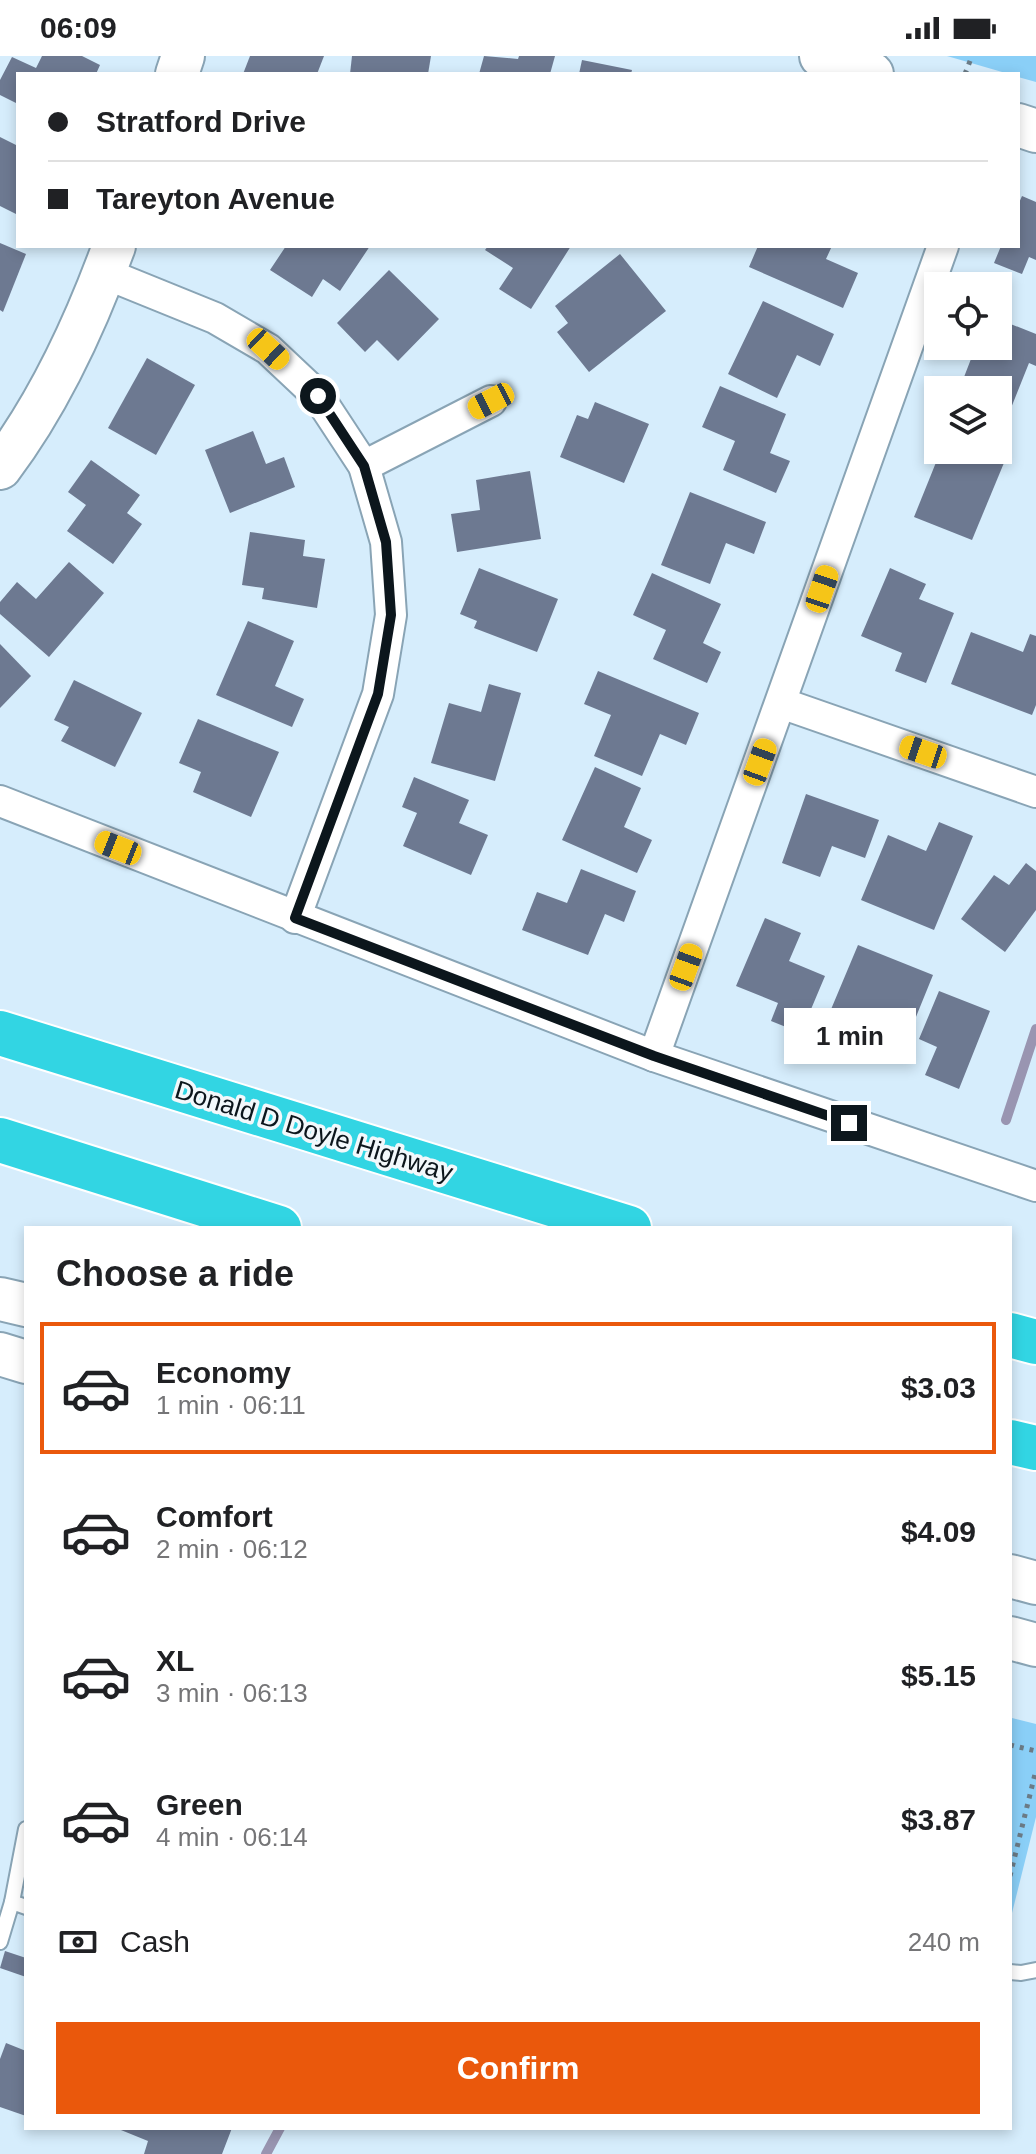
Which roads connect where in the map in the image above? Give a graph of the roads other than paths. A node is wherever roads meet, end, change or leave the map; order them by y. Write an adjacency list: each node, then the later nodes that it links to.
1 (821, 56): 2 (street)
2 (866, 72)
3 (942, 248): 8 (street)
4 (109, 260): 6 (street); 7 (street)
5 (491, 401): 6 (street)
6 (364, 466): 11 (street)
7 (0, 468)
8 (781, 703): 9 (street); 13 (street)
9 (1036, 792)
10 (0, 801): 11 (street)
11 (295, 918): 13 (street)
12 (0, 1033): 17 (highway, Donald D Doyle Highway)
13 (654, 1056): 15 (street)
14 (0, 1140): 16 (highway)
15 (1036, 1186)
16 (273, 1226)
17 (623, 1226)
18 (0, 1299): 19 (street)
19 (24, 1305)
20 (1012, 1336): 21 (highway)
21 (1036, 1342)
22 (0, 1354): 23 (street)
23 (24, 1361)
24 (1012, 1442): 25 (highway)
25 (1036, 1448)
26 (1012, 1577): 27 (street)
27 (1036, 1583)
28 (1012, 1639): 29 (street)
29 (1036, 1645)
30 (24, 1850): 31 (lane)
31 (19, 1904): 32 (lane)
32 (0, 1942)
33 (1036, 1970): 34 (lane)
34 (1012, 1972)

